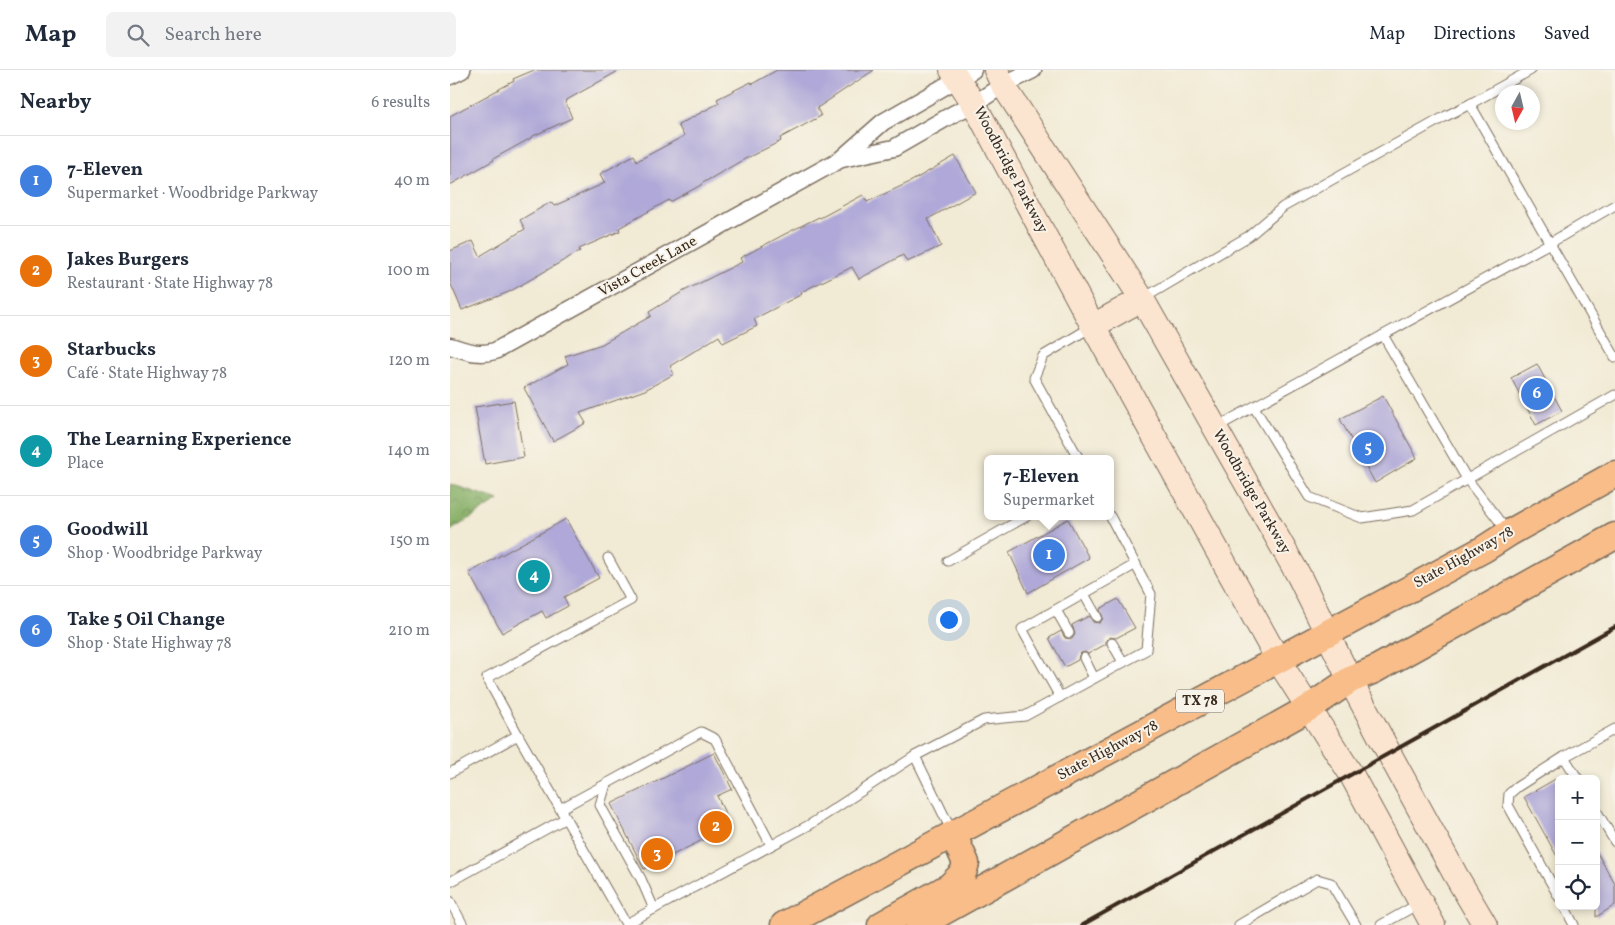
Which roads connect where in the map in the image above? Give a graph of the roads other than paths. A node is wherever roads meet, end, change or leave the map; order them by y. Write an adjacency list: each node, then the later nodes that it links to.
1 (462, 70): 5 (street)
2 (1032, 70): 6 (street, Vista Creek Lane)
3 (1530, 70): 8 (lane)
4 (961, 73): 7 (main road, Woodbridge Parkway); 9 (street, Vista Creek Lane)
5 (450, 76)
6 (1000, 77): 7 (street, Vista Creek Lane); 12 (main road, Woodbridge Parkway)
7 (974, 104): 9 (street, Vista Creek Lane); 13 (main road, Woodbridge Parkway)
8 (1470, 104): 11 (lane); 12 (lane)
9 (841, 160): 15 (street, Vista Creek Lane)
10 (1615, 205): 11 (lane)
11 (1550, 243): 14 (lane); 16 (lane)
12 (1142, 299): 13 (main road); 19 (main road, Woodbridge Parkway)
13 (1093, 326): 20 (lane); 37 (main road, Woodbridge Parkway)
14 (1383, 336): 18 (lane); 22 (lane)
15 (450, 346)
16 (1615, 357)
17 (1615, 395): 22 (lane)
18 (1254, 406): 19 (lane); 22 (lane)
19 (1215, 428): 34 (main road, Woodbridge Parkway)
20 (1076, 455)
21 (1615, 474): 25 (main road, State Highway 78 / TX 78)
22 (1467, 479): 25 (lane)
23 (1020, 520): 28 (lane)
24 (1112, 520): 29 (lane)
25 (1509, 533): 34 (main road, State Highway 78 / TX 78)
26 (1615, 536): 40 (main road)
27 (608, 558): 44 (lane)
28 (948, 561)
29 (1136, 564): 30 (lane); 38 (lane)
30 (1084, 594): 31 (lane); 32 (lane)
31 (1056, 610): 33 (lane); 41 (lane)
32 (1097, 617)
33 (1069, 633)
34 (1328, 633): 37 (main road, State Highway 78 / TX 78); 40 (main road, Woodbridge Parkway)
35 (1112, 643): 38 (lane)
36 (1084, 658): 39 (lane)
37 (1278, 660): 42 (main road, Woodbridge Parkway); 53 (main road, State Highway 78 / TX 78)
38 (1122, 662): 39 (lane)
39 (1094, 678): 41 (lane)
40 (1350, 680): 42 (main road); 71 (main road, Woodbridge Parkway)
41 (1060, 697): 45 (lane)
42 (1309, 708): 59 (main road, Woodbridge Parkway); 66 (main road)
43 (1615, 730): 46 (lane)
44 (518, 735): 47 (lane); 50 (lane)
45 (915, 756): 53 (lane); 55 (lane)
46 (1564, 757): 48 (lane); 57 (lane)
47 (450, 773)
48 (1575, 775)
49 (606, 784): 50 (lane); 55 (lane); 60 (lane)
50 (560, 809): 52 (lane)
51 (1600, 817): 54 (lane)
52 (566, 818): 56 (lane); 63 (lane)
53 (953, 834): 64 (main road, State Highway 78 / TX 78); 65 (main road)
54 (1615, 842)
55 (771, 845): 60 (lane)
56 (450, 882)
57 (1555, 890)
58 (450, 901): 62 (lane)
59 (1420, 903): 69 (lane); 70 (main road, Woodbridge Parkway)
60 (654, 909): 63 (lane)
61 (1566, 910): 72 (lane)
62 (463, 925)
63 (626, 925)
64 (784, 925)
65 (881, 925)
66 (919, 925)
67 (1239, 925): 68 (lane)
68 (1356, 925)
69 (1381, 925)
70 (1433, 925)
71 (1485, 925)
72 (1574, 925)

